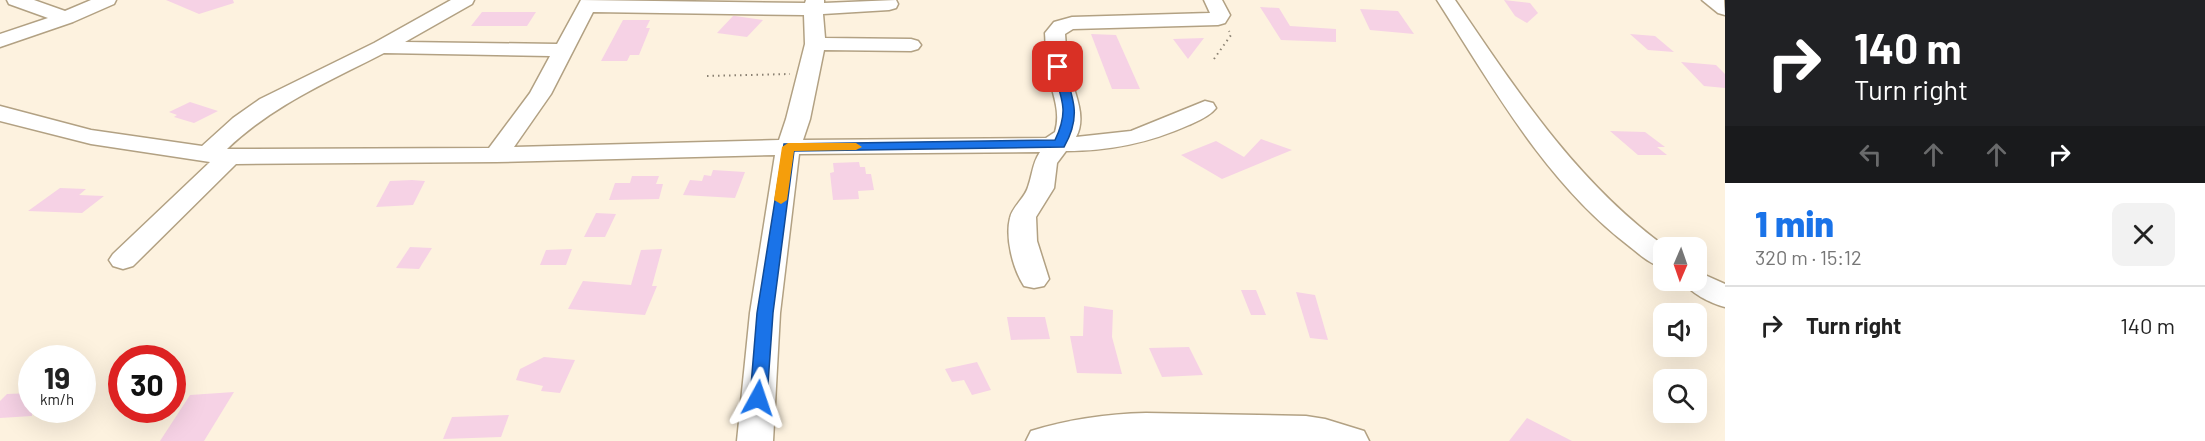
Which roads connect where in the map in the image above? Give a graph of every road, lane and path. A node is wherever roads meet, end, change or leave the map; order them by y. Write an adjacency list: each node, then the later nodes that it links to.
1 (16, 0): 11 (street)
2 (108, 0): 11 (street)
3 (465, 0): 15 (street)
4 (1446, 0): 26 (street)
5 (1711, 0): 9 (street)
6 (588, 3): 7 (street); 16 (street)
7 (814, 4): 8 (street); 13 (street)
8 (889, 4)
9 (1725, 9)
10 (1216, 10): 17 (path); 22 (street)
11 (66, 18): 12 (street)
12 (0, 41)
13 (815, 44): 14 (street); 18 (street)
14 (911, 45)
15 (381, 47): 16 (street); 25 (street)
16 (563, 50): 24 (street)
17 (1214, 59)
18 (810, 74): 19 (path); 23 (street)
19 (707, 76)
20 (1205, 108): 22 (street)
21 (0, 112): 25 (street)
22 (1059, 144): 23 (street); 28 (street)
23 (788, 147): 24 (street); 31 (street)
24 (496, 154): 25 (street)
25 (219, 155): 27 (street)
26 (1653, 252)
27 (123, 260)
28 (1034, 279)
29 (1707, 286): 30 (street)
30 (1725, 297)
31 (755, 441)
32 (1044, 441): 33 (street)
33 (1351, 441)

